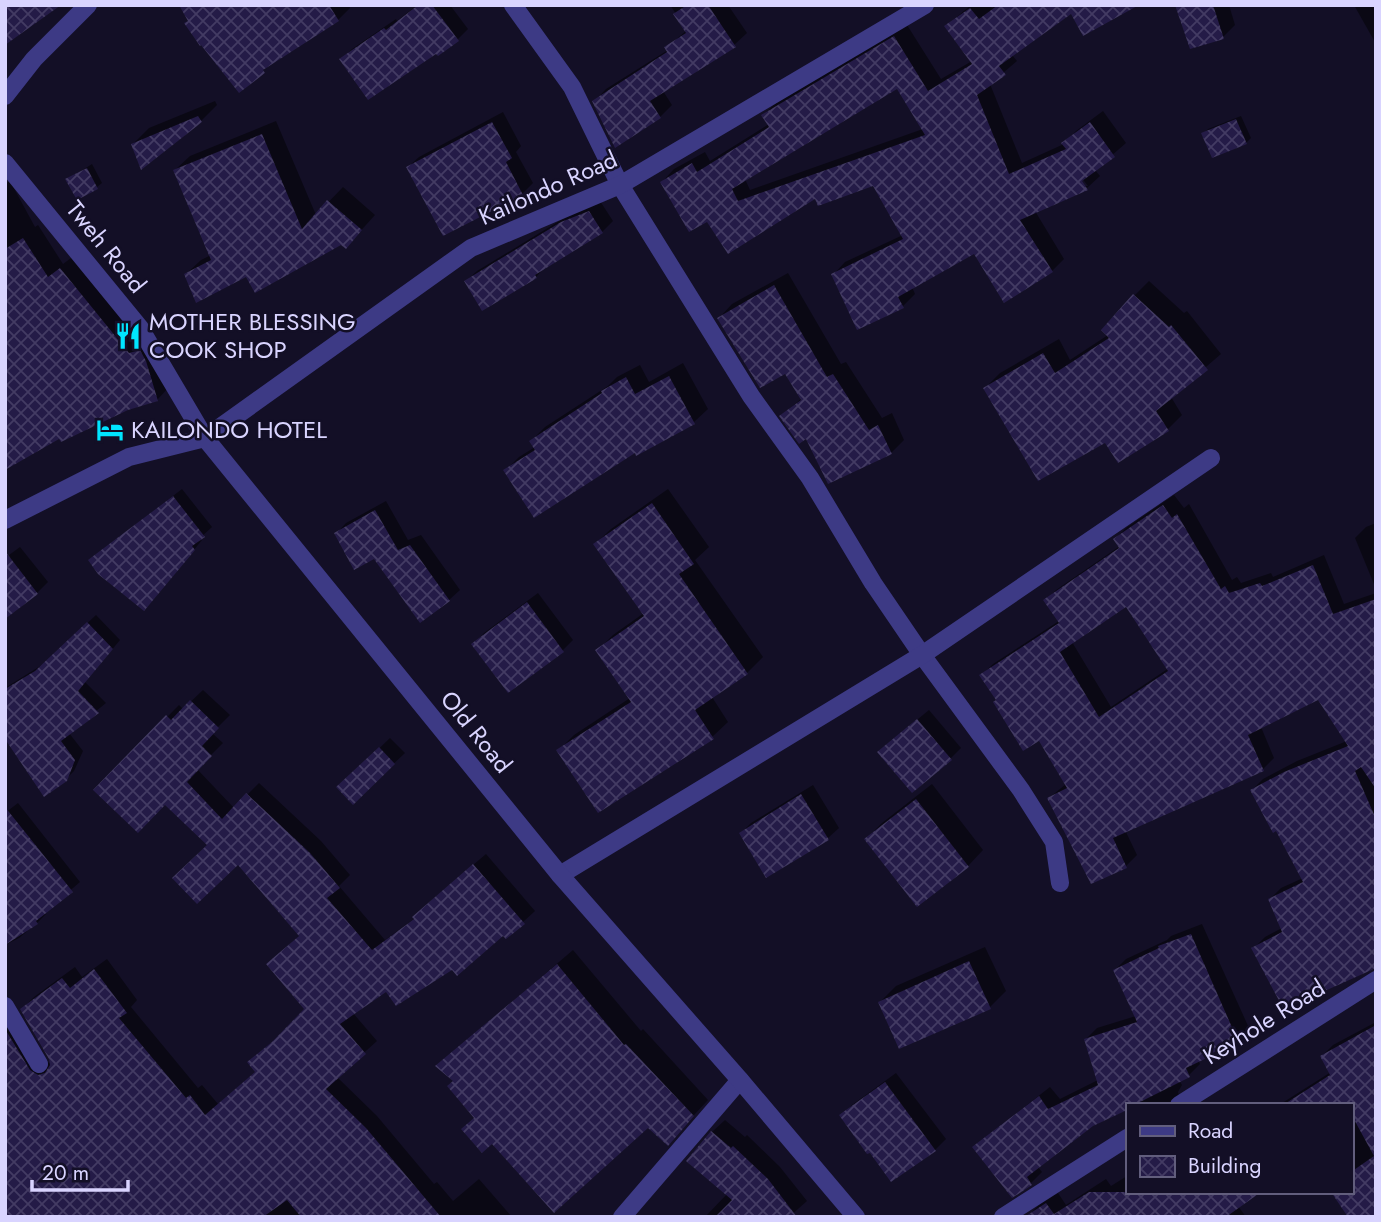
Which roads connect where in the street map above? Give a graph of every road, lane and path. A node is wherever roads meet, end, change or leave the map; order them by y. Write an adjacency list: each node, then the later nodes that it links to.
1 (88, 5): 4 (street)
2 (513, 5): 6 (street)
3 (925, 5): 6 (street, Kailondo Road)
4 (5, 96)
5 (5, 163): 7 (street, Tweh Road)
6 (620, 185): 7 (street, Kailondo Road); 10 (street)
7 (205, 438): 9 (street); 11 (street, Old Road)
8 (1211, 458): 10 (street)
9 (5, 520)
10 (922, 655): 11 (street); 12 (street)
11 (560, 875): 16 (street, Old Road)
12 (1060, 883)
13 (1376, 981): 17 (street, Keyhole Road)
14 (5, 1006): 15 (street)
15 (38, 1064)
16 (740, 1080): 19 (street); 20 (street, Old Road)
17 (1182, 1103)
18 (1126, 1139): 21 (street)
19 (622, 1217)
20 (856, 1217)
21 (1003, 1217)

